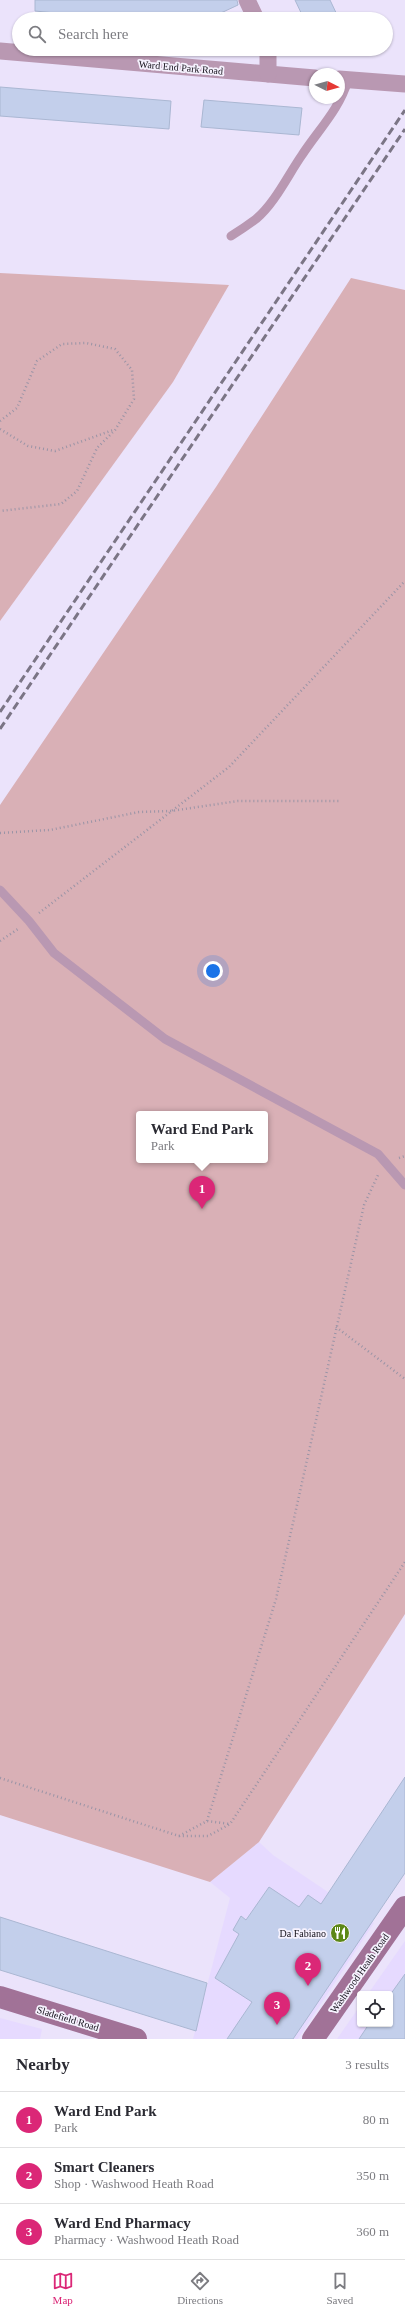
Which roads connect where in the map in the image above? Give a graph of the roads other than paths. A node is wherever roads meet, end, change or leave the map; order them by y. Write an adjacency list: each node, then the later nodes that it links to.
1 (247, 0): 2 (street)
2 (253, 12)
3 (0, 51): 4 (street, Ward End Park Road)
4 (12, 52)
5 (58, 56): 7 (street, Ward End Park Road)
6 (268, 56): 7 (street)
7 (268, 74): 8 (street, Ward End Park Road)
8 (309, 77)
9 (345, 80): 10 (street)
10 (405, 84)
11 (339, 104): 12 (lane)
12 (231, 236)
13 (0, 890): 14 (lane)
14 (405, 1185)
15 (403, 1912): 18 (main road, Washwood Heath Road)
16 (0, 1997): 17 (main road, Sladefield Road)
17 (136, 2039)
18 (313, 2039)

